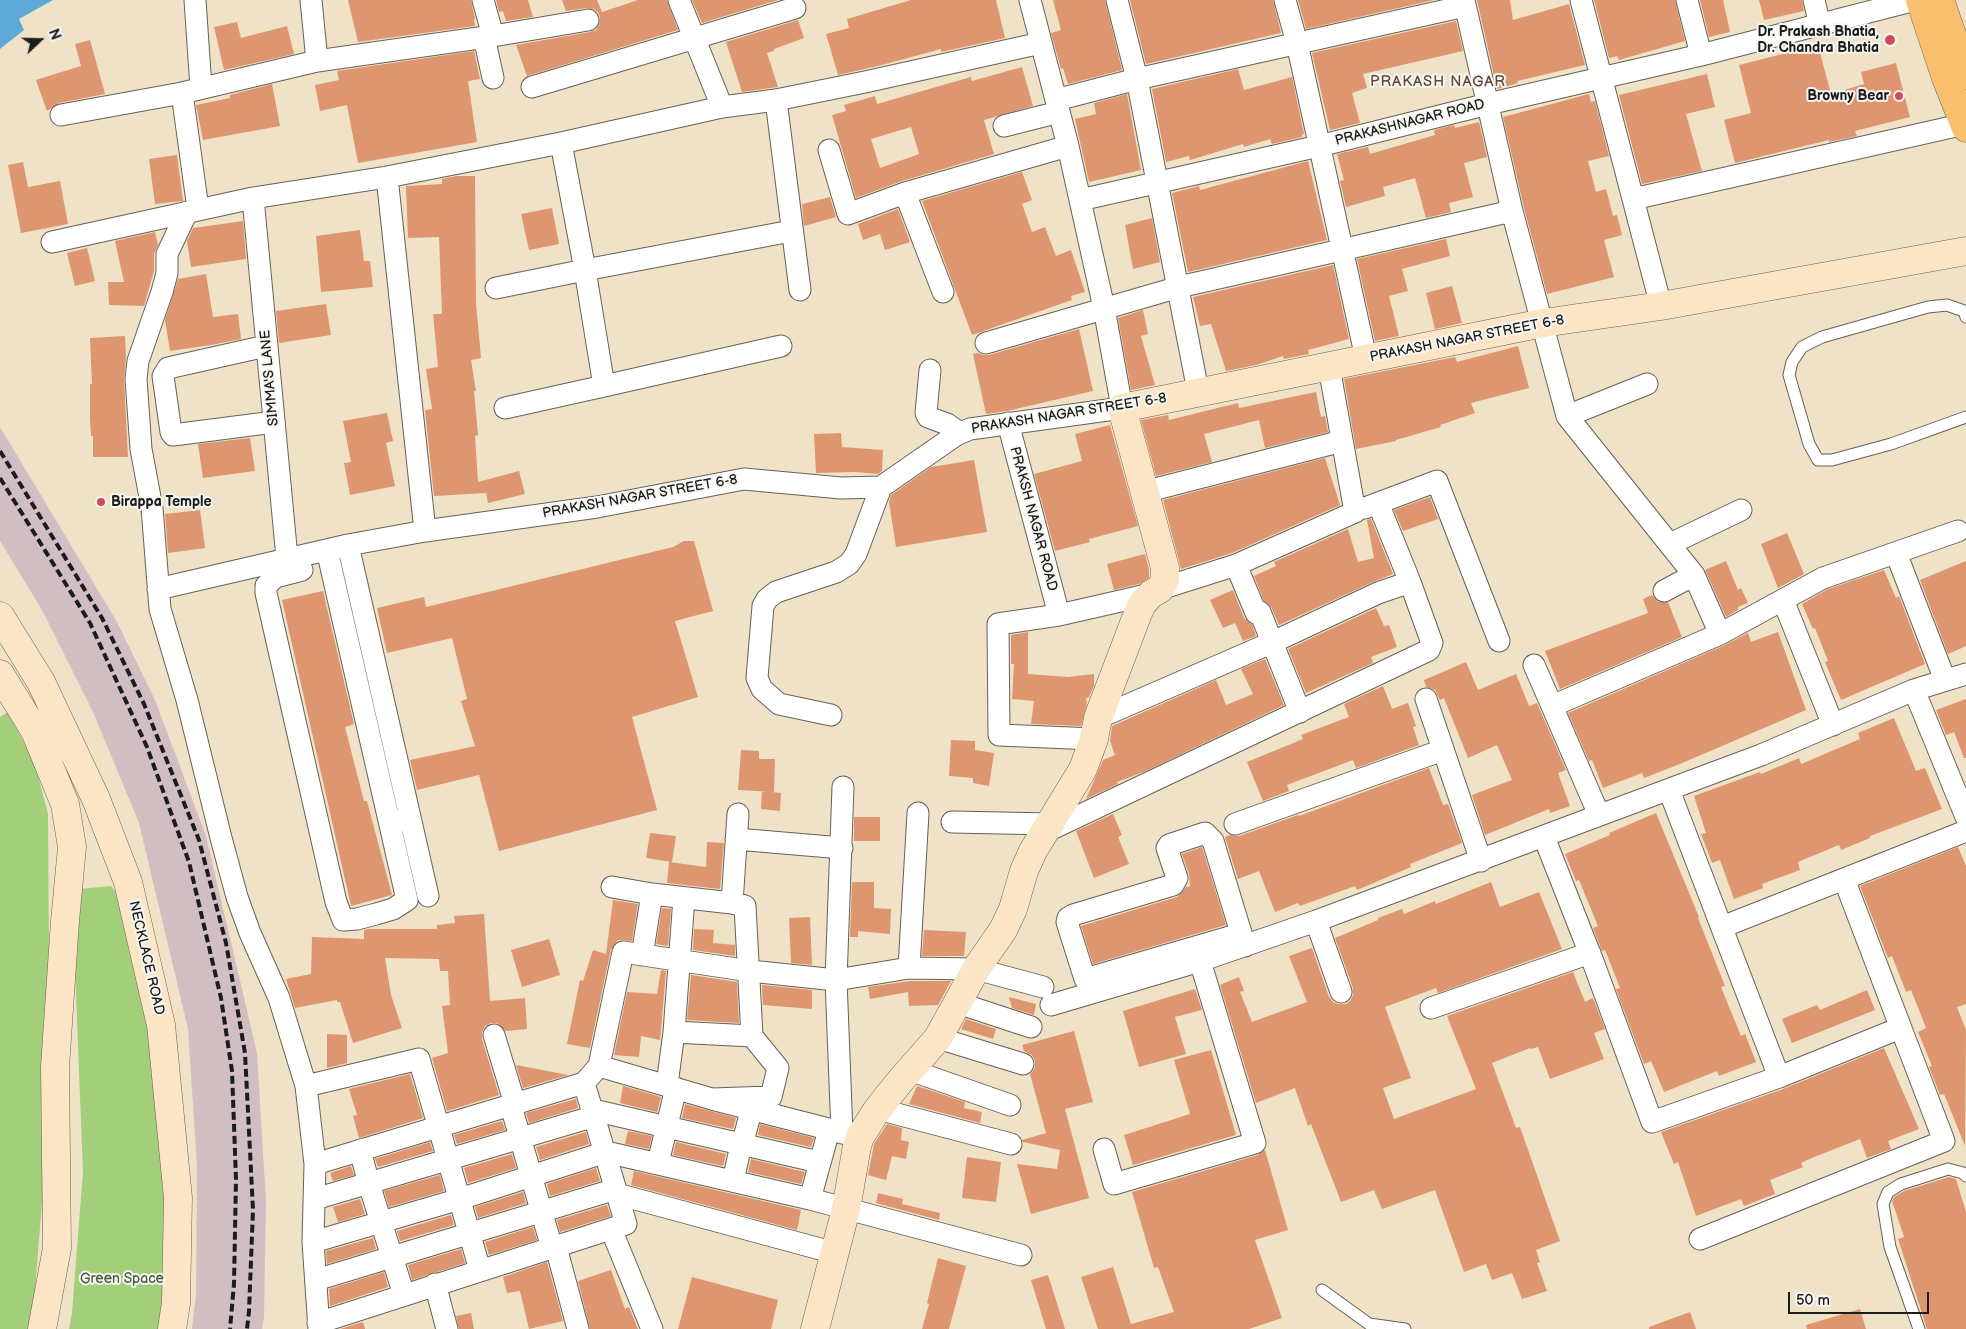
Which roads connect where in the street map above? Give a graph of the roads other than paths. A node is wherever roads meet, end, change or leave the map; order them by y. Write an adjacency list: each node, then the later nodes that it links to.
1 (195, 0): 32 (street)
2 (311, 0): 26 (street)
3 (483, 0): 21 (street)
4 (678, 0): 22 (street)
5 (1030, 0): 23 (street)
6 (1117, 0): 29 (street)
7 (1285, 0): 24 (street)
8 (1581, 0): 30 (street)
9 (1687, 0): 25 (street)
10 (1814, 0): 19 (street)
11 (1915, 0): 16 (street, PRAKASHNAGAR ROAD)
12 (1920, 0): 38 (main road)
13 (1940, 0): 27 (main road)
14 (1958, 0): 20 (main road)
15 (1464, 3): 24 (street); 34 (street)
16 (1886, 4): 19 (street, PRAKASHNAGAR ROAD)
17 (795, 8): 22 (street)
18 (588, 20): 21 (street)
19 (1820, 26): 25 (street, PRAKASHNAGAR ROAD)
20 (1966, 27)
21 (489, 36): 26 (street); 28 (street)
22 (693, 39): 31 (street); 35 (street)
23 (1041, 43): 33 (street); 36 (street)
24 (1297, 43): 29 (street); 42 (street)
25 (1701, 55): 30 (street, PRAKASHNAGAR ROAD)
26 (317, 61): 32 (street)
27 (1966, 75)
28 (493, 78)
29 (1137, 79): 36 (street); 45 (street)
30 (1600, 79): 34 (street, PRAKASHNAGAR ROAD); 48 (street)
31 (532, 87)
32 (192, 91): 37 (street); 50 (street)
33 (776, 100): 35 (street); 52 (street)
34 (1488, 104): 42 (street, PRAKASHNAGAR ROAD); 51 (street)
35 (722, 106): 40 (street)
36 (1058, 106): 39 (street); 41 (street)
37 (62, 115)
38 (1966, 117): 48 (street)
39 (1004, 126)
40 (561, 143): 44 (street); 56 (street)
41 (1068, 146): 46 (street); 49 (street)
42 (1319, 146): 45 (street, PRAKASHNAGAR ROAD); 54 (street)
43 (829, 150): 46 (street)
44 (388, 177): 47 (street); 87 (street)
45 (1158, 182): 49 (street, PRAKASHNAGAR ROAD); 57 (street)
46 (905, 194): 60 (street)
47 (253, 198): 50 (street); 66 (street, SIMMA'S LANE)
48 (1633, 199): 61 (street)
49 (1080, 200): 62 (street)
50 (192, 211): 53 (street); 97 (street)
51 (1512, 211): 54 (street); 64 (street)
52 (791, 231): 56 (street); 59 (street)
53 (52, 242)
54 (1343, 250): 57 (street); 68 (street)
55 (1966, 251): 61 (street, PRAKASH NAGAR STREET 6-8)
56 (585, 270): 58 (street); 72 (street)
57 (1179, 287): 62 (street); 73 (street)
58 (496, 288)
59 (800, 290)
60 (943, 292)
61 (1661, 306): 64 (street, PRAKASH NAGAR STREET 6-8)
62 (1104, 308): 65 (street); 75 (street)
63 (1966, 317): 77 (lane)
64 (1543, 323): 68 (street, PRAKASH NAGAR STREET 6-8); 76 (street)
65 (986, 343)
66 (266, 346): 78 (street, SIMMA'S LANE); 78 (street)
67 (781, 346): 72 (street)
68 (1366, 358): 69 (street, PRAKASH NAGAR STREET 6-8)
69 (1328, 367): 73 (street, PRAKASH NAGAR STREET 6-8); 81 (street)
70 (930, 370): 80 (street)
71 (1647, 384): 76 (street)
72 (604, 386): 74 (street)
73 (1198, 391): 75 (street, PRAKASH NAGAR STREET 6-8)
74 (505, 408)
75 (1122, 408): 79 (street, PRAKASH NAGAR STREET 6-8); 83 (street)
76 (1567, 416): 89 (street)
77 (1966, 418)
78 (274, 422): 93 (street, SIMMA'S LANE)
79 (1008, 423): 80 (street, PRAKASH NAGAR STREET 6-8); 101 (street, PRAKSH NAGAR ROAD)
80 (960, 433): 82 (street, PRAKASH NAGAR STREET 6-8)
81 (1342, 441): 83 (street); 86 (street)
82 (882, 487): 87 (street, PRAKASH NAGAR STREET 6-8); 114 (street)
83 (1144, 492): 98 (street)
84 (1378, 503): 86 (street); 96 (street); 104 (street)
85 (1741, 510): 89 (street)
86 (1355, 512): 94 (street)
87 (426, 531): 90 (street, PRAKASH NAGAR STREET 6-8)
88 (1958, 531): 91 (street)
89 (1670, 544): 95 (street)
90 (348, 545): 92 (street, PRAKASH NAGAR STREET 6-8); 124 (street)
91 (1896, 553): 100 (street); 109 (street)
92 (329, 556): 93 (street, PRAKASH NAGAR STREET 6-8); 124 (street); 124 (street)
93 (287, 558): 97 (street, PRAKASH NAGAR STREET 6-8)
94 (1236, 565): 98 (street); 105 (street)
95 (1694, 575): 99 (street); 103 (street)
96 (1410, 582): 105 (street); 113 (street)
97 (158, 589): 167 (street)
98 (1156, 591): 101 (street); 116 (street)
99 (1664, 591)
100 (1783, 600): 103 (street); 115 (street)
101 (1059, 615): 116 (street)
102 (0, 616): 129 (street, NECKLACE ROAD)
103 (1720, 634): 112 (street)
104 (1499, 641)
105 (1273, 642): 113 (street); 116 (street)
106 (1534, 665): 112 (street)
107 (0, 674): 132 (street)
108 (1966, 674): 109 (street)
109 (1945, 680): 110 (street)
110 (1914, 690): 115 (street); 123 (street)
111 (1426, 699): 117 (street)
112 (1552, 706): 122 (street)
113 (1300, 712): 127 (street)
114 (831, 715)
115 (1833, 725): 119 (street)
116 (1096, 728): 127 (street)
117 (1443, 750): 126 (street); 134 (street)
118 (843, 787): 133 (street)
119 (1669, 790): 122 (street); 142 (street)
120 (918, 813): 148 (street)
121 (738, 814): 131 (street)
122 (1599, 815): 130 (street)
123 (1966, 817)
124 (400, 821): 138 (street)
125 (952, 822): 127 (street)
126 (1235, 824)
127 (1047, 828): 149 (street)
128 (1966, 832): 135 (street)
129 (110, 837): 132 (street); 214 (street, NECKLACE ROAD)
130 (1544, 837): 134 (street); 144 (street)
131 (736, 839): 133 (street); 140 (street)
132 (72, 847): 213 (street)
133 (842, 848): 151 (street)
134 (1481, 861): 141 (street)
135 (1844, 879): 142 (street); 157 (street)
136 (612, 887): 137 (street)
137 (652, 894): 139 (street); 145 (street)
138 (428, 896)
139 (684, 898): 140 (street); 147 (street)
140 (732, 903): 150 (street)
141 (1316, 921): 143 (street); 153 (street)
142 (1722, 927): 165 (street)
143 (1243, 940): 146 (street); 152 (street); 152 (street)
144 (1590, 952): 155 (street); 165 (street)
145 (642, 955): 147 (street); 163 (street)
146 (1200, 961): 152 (street); 182 (street)
147 (680, 962): 150 (street); 158 (street)
148 (909, 968): 149 (street); 151 (street)
149 (976, 969): 152 (street); 154 (street)
150 (750, 971): 151 (street); 160 (street)
151 (836, 980): 177 (street)
152 (1087, 987)
153 (1341, 992)
154 (958, 1003): 156 (street); 161 (street)
155 (1431, 1008)
156 (1031, 1027)
157 (1900, 1028): 165 (street); 201 (street)
158 (674, 1032): 160 (street); 168 (street)
159 (494, 1036): 170 (street)
160 (752, 1036): 169 (street)
161 (938, 1038): 162 (street); 164 (street)
162 (1023, 1064)
163 (599, 1066): 166 (street); 168 (street)
164 (910, 1070): 171 (street); 173 (street)
165 (1779, 1077)
166 (584, 1083): 170 (street); 174 (street)
167 (306, 1086): 175 (street); 187 (street)
168 (671, 1086): 169 (street); 176 (street)
169 (712, 1099): 172 (street)
170 (513, 1105): 175 (street); 178 (street)
171 (1010, 1106)
172 (752, 1108): 177 (street); 180 (street)
173 (878, 1109): 177 (street); 179 (street)
174 (594, 1113): 176 (street); 178 (street); 183 (street)
175 (440, 1127): 181 (street); 184 (street)
176 (667, 1128): 180 (street); 186 (street)
177 (844, 1133): 185 (street); 196 (street)
178 (520, 1138): 184 (street); 188 (street)
179 (1011, 1144)
180 (742, 1145): 185 (street); 190 (street)
181 (360, 1150): 187 (street); 191 (street)
182 (1104, 1150)
183 (606, 1152): 186 (street); 188 (street); 192 (street)
184 (449, 1160): 191 (street); 194 (street)
185 (819, 1162): 195 (street)
186 (658, 1163): 190 (street)
187 (314, 1164): 193 (street)
188 (531, 1175): 194 (street); 197 (street)
189 (1966, 1176): 220 (lane)
190 (733, 1181): 195 (street)
191 (369, 1184): 193 (street); 198 (street)
192 (616, 1192): 197 (street); 199 (street); 204 (street)
193 (315, 1199): 202 (street)
194 (460, 1199): 198 (street); 200 (street)
195 (810, 1199): 196 (street)
196 (846, 1209): 204 (street); 205 (street)
197 (542, 1211): 200 (street); 203 (street)
198 (381, 1223): 202 (street); 206 (street)
199 (611, 1229): 203 (street); 217 (street)
200 (471, 1233): 206 (street); 207 (street)
201 (1700, 1239)
202 (314, 1242): 208 (street)
203 (554, 1247): 207 (street); 216 (street)
204 (835, 1253): 218 (street)
205 (1021, 1254)
206 (392, 1257): 208 (street); 211 (street)
207 (480, 1270): 209 (street)
208 (316, 1280): 212 (street)
209 (435, 1284): 211 (street); 215 (street)
210 (1322, 1290): 219 (lane)
211 (404, 1294): 212 (street)
212 (318, 1326)
213 (42, 1329)
214 (172, 1329)
215 (447, 1329)
216 (578, 1329)
217 (652, 1329)
218 (815, 1329)
219 (1405, 1329)
220 (1919, 1329)

